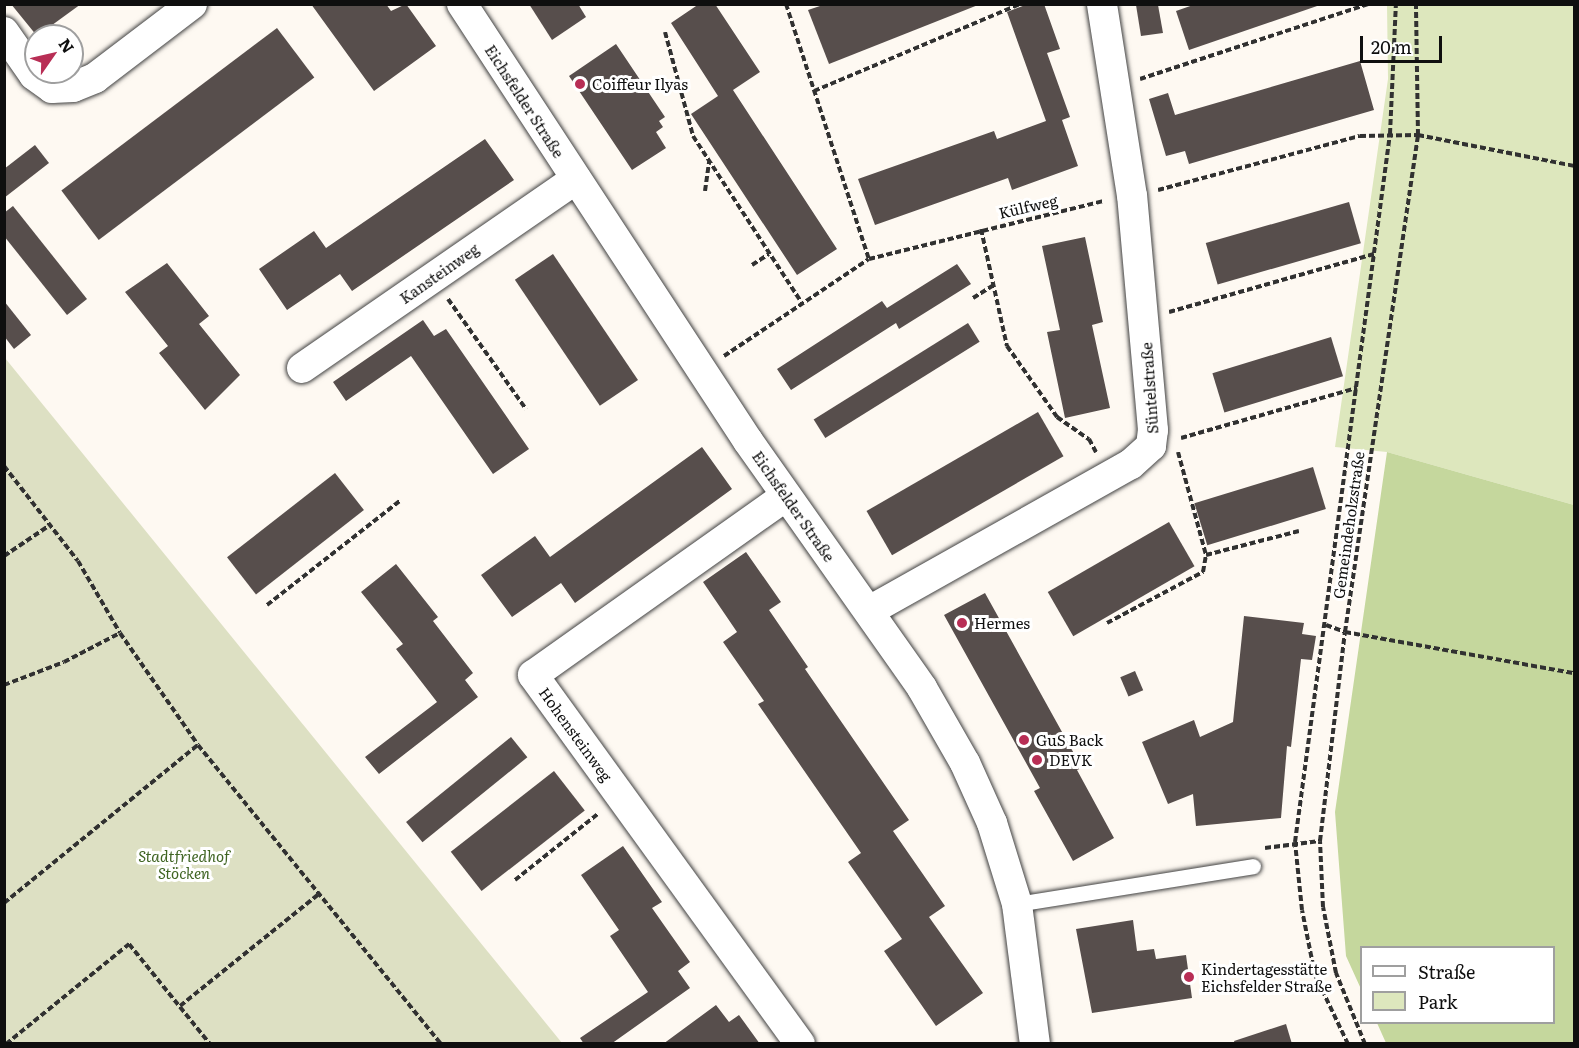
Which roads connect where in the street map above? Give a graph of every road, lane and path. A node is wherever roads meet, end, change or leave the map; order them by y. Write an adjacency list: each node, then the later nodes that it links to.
1 (192, 4): 9 (street)
2 (462, 4): 17 (street, Eichsfelder Straße)
3 (786, 4): 12 (path)
4 (1020, 4): 12 (path)
5 (1102, 4): 11 (street, Süntelstraße)
6 (1368, 4): 11 (path)
7 (1396, 4): 13 (path)
8 (1416, 4): 14 (path, Gemeindeholzstraße)
9 (4, 32)
10 (666, 32): 15 (path)
11 (1115, 86): 19 (street, Süntelstraße)
12 (814, 92): 23 (path)
13 (1390, 135): 14 (path, Külfweg); 19 (path, Külfweg); 22 (path)
14 (1418, 135): 16 (path, Külfweg); 46 (path, Gemeindeholzstraße)
15 (709, 160): 18 (path); 21 (path)
16 (1575, 166)
17 (576, 179): 25 (street, Kansteinweg); 31 (street, Eichsfelder Straße)
18 (705, 191)
19 (1132, 196): 20 (path, Külfweg); 29 (street, Süntelstraße)
20 (981, 229): 23 (path, Külfweg); 26 (path)
21 (769, 254): 24 (path); 28 (path)
22 (1374, 254): 29 (path); 32 (path)
23 (869, 259): 28 (path, Külfweg)
24 (752, 265)
25 (433, 278): 30 (street, Kansteinweg); 33 (path)
26 (994, 285): 27 (path); 35 (path)
27 (973, 298)
28 (802, 303): 31 (path, Külfweg)
29 (1144, 319): 35 (street, Süntelstraße)
30 (302, 368)
31 (702, 371): 36 (street, Eichsfelder Straße)
32 (1358, 388): 40 (path); 45 (path)
33 (526, 409)
34 (4, 466): 38 (path)
35 (1109, 476): 43 (street, Süntelstraße)
36 (786, 496): 43 (street, Eichsfelder Straße); 51 (street, Hohensteinweg)
37 (401, 500): 42 (path)
38 (50, 525): 41 (path); 47 (path)
39 (1299, 531): 40 (path)
40 (1206, 555): 44 (path)
41 (4, 556)
42 (267, 605)
43 (869, 611): 58 (street, Eichsfelder Straße)
44 (1107, 623)
45 (1326, 625): 46 (path); 53 (path)
46 (1345, 632): 48 (path); 52 (path, Gemeindeholzstraße)
47 (120, 633): 49 (path); 50 (path)
48 (1575, 673)
49 (4, 685)
50 (198, 746): 56 (path); 57 (path)
51 (620, 795): 55 (path); 63 (street, Hohensteinweg)
52 (1320, 840): 53 (path); 66 (path, Gemeindeholzstraße)
53 (1295, 842): 54 (path); 65 (path)
54 (1253, 866): 58 (lane)
55 (515, 880)
56 (319, 894): 59 (path); 62 (path)
57 (4, 903)
58 (1017, 904): 64 (street, Eichsfelder Straße)
59 (180, 1006): 60 (path); 61 (path)
60 (6, 1044)
61 (210, 1044)
62 (441, 1044)
63 (800, 1044)
64 (1035, 1044)
65 (1348, 1044)
66 (1365, 1044)

